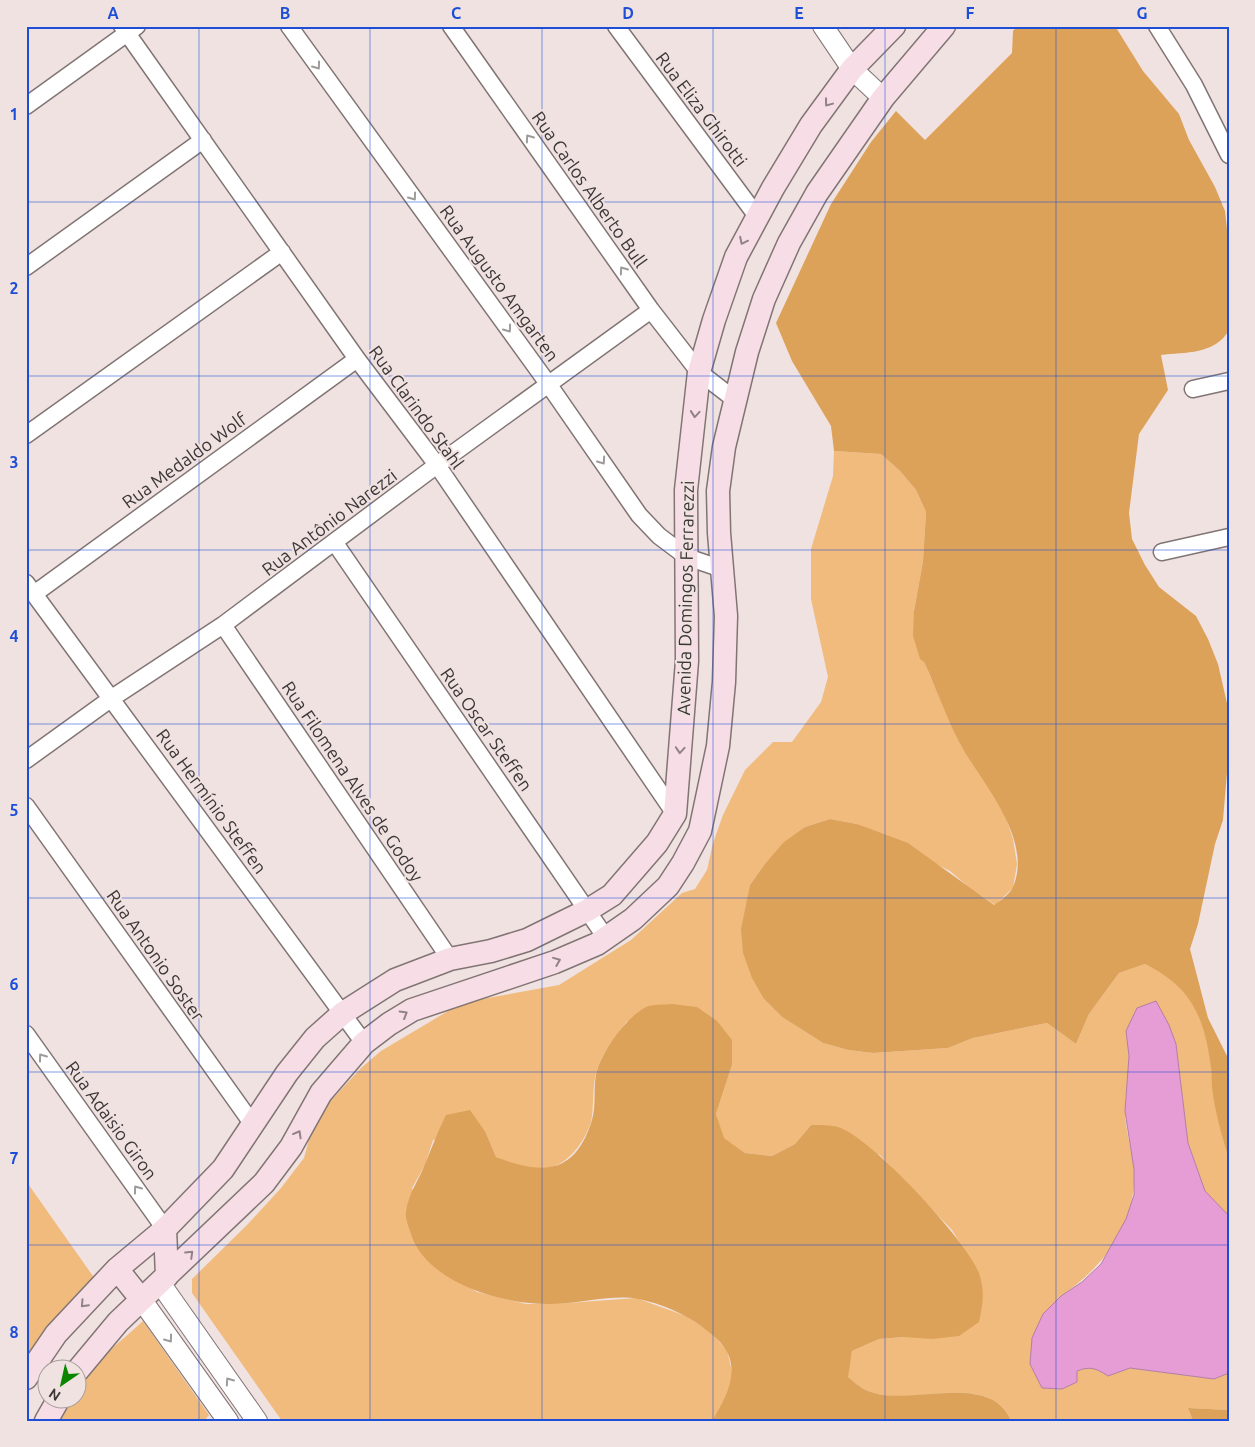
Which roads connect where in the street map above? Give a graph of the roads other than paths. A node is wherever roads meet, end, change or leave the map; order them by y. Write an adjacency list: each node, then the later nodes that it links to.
1 (289, 26): 23 (street, Rua Augusto Amgarten, one-way to 23)
2 (451, 26): 19 (street, Rua Carlos Alberto Bull, one-way to 2)
3 (616, 26): 16 (street, Rua Eliza Ghirotti)
4 (823, 26): 10 (street)
5 (894, 26): 10 (main road, Avenida Domingos Ferrarezzi)
6 (944, 26): 12 (main road, Avenida Domingos Ferrarezzi)
7 (1147, 26): 11 (street)
8 (1157, 26): 11 (street)
9 (129, 29): 13 (street); 14 (street, Rua Clarindo Stahl)
10 (852, 69): 12 (street); 16 (main road, Avenida Domingos Ferrarezzi, one-way to 16)
11 (1194, 85): 15 (street)
12 (883, 98): 25 (main road, Avenida Domingos Ferrarezzi)
13 (26, 106)
14 (203, 140): 17 (street, Rua Clarindo Stahl); 18 (street)
15 (1229, 155)
16 (756, 215): 21 (main road, Avenida Domingos Ferrarezzi, one-way to 21)
17 (282, 252): 20 (street, Rua Clarindo Stahl); 26 (street)
18 (26, 267)
19 (651, 310): 21 (street, Rua Carlos Alberto Bull); 23 (street, Rua Antônio Narezzi)
20 (357, 359): 27 (street, Rua Clarindo Stahl); 33 (street, Rua Medaldo Wolf)
21 (699, 372): 25 (street, Rua Carlos Alberto Bull); 31 (main road, Avenida Domingos Ferrarezzi, one-way to 31)
22 (1229, 381): 24 (street)
23 (549, 385): 27 (street, Rua Antônio Narezzi); 31 (street, Rua Augusto Amgarten, one-way to 31)
24 (1193, 389)
25 (734, 399): 32 (main road, Avenida Domingos Ferrarezzi)
26 (26, 435)
27 (437, 465): 29 (street, Rua Antônio Narezzi); 38 (street, Rua Clarindo Stahl)
28 (1229, 537): 30 (street)
29 (335, 543): 34 (street, Rua Antônio Narezzi); 39 (street, Rua Oscar Steffen)
30 (1162, 552)
31 (687, 557): 32 (street, Rua Augusto Amgarten); 38 (main road, Avenida Domingos Ferrarezzi, one-way to 38)
32 (722, 569): 40 (main road, Avenida Domingos Ferrarezzi)
33 (30, 588): 35 (street, Rua Hermínio Steffen)
34 (223, 625): 35 (street, Rua Antônio Narezzi); 41 (street, Rua Filomena Alves de Godoy)
35 (112, 698): 36 (street, Rua Antônio Narezzi); 42 (street, Rua Hermínio Steffen)
36 (26, 760)
37 (26, 806): 45 (street, Rua Antonio Soster)
38 (675, 814): 39 (main road)
39 (588, 910): 40 (street, Rua Oscar Steffen); 41 (main road)
40 (606, 938): 44 (main road, Avenida Domingos Ferrarezzi, one-way to 40)
41 (450, 959): 42 (main road)
42 (343, 1013): 44 (street, Rua Hermínio Steffen); 45 (main road)
43 (26, 1034): 46 (street, Rua Adaisio Giron, one-way to 43)
44 (364, 1043): 48 (main road, Avenida Domingos Ferrarezzi, one-way to 44)
45 (254, 1126): 46 (main road)
46 (165, 1229): 47 (main road); 48 (main road)
47 (117, 1268): 49 (main road); 51 (main road, one-way to 51)
48 (164, 1279): 49 (main road, Avenida Domingos Ferrarezzi); 55 (street, one-way to 48)
49 (141, 1299): 50 (main road, Avenida Domingos Ferrarezzi); 54 (street, one-way to 54)
50 (86, 1360)
51 (26, 1378)
52 (52, 1410): 53 (main road)
53 (46, 1421)
54 (228, 1421)
55 (256, 1421)

